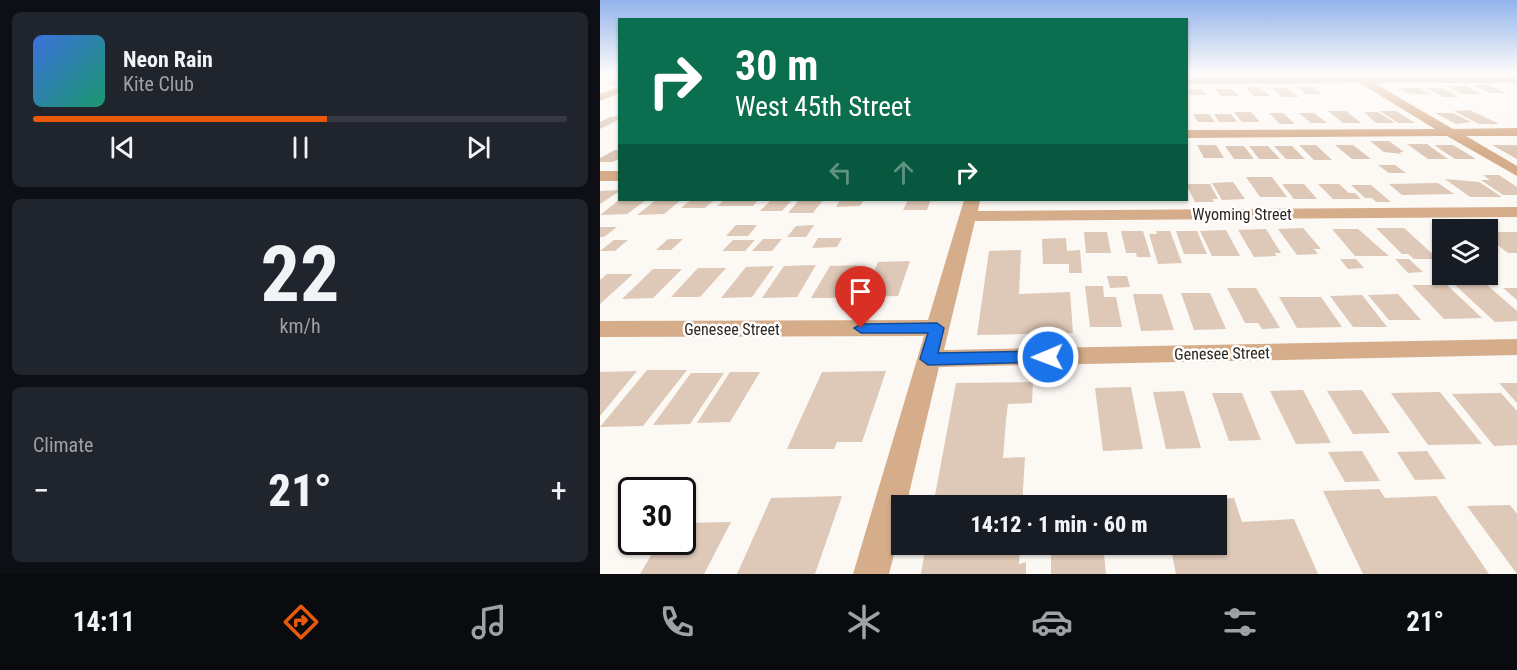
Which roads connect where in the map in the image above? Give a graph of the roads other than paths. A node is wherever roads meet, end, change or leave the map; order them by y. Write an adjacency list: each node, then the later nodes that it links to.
1 (1394, 100): 3 (street)
2 (1517, 132): 3 (street)
3 (1450, 133): 4 (street); 5 (street)
4 (1188, 134)
5 (1517, 172)
6 (600, 176): 7 (street)
7 (618, 176)
8 (969, 208): 9 (street, Wyoming Street); 10 (street)
9 (1517, 212)
10 (937, 328): 11 (street, Genesee Street); 13 (street)
11 (600, 329)
12 (1517, 347): 13 (street, Genesee Street)
13 (928, 359): 14 (street)
14 (871, 574)

